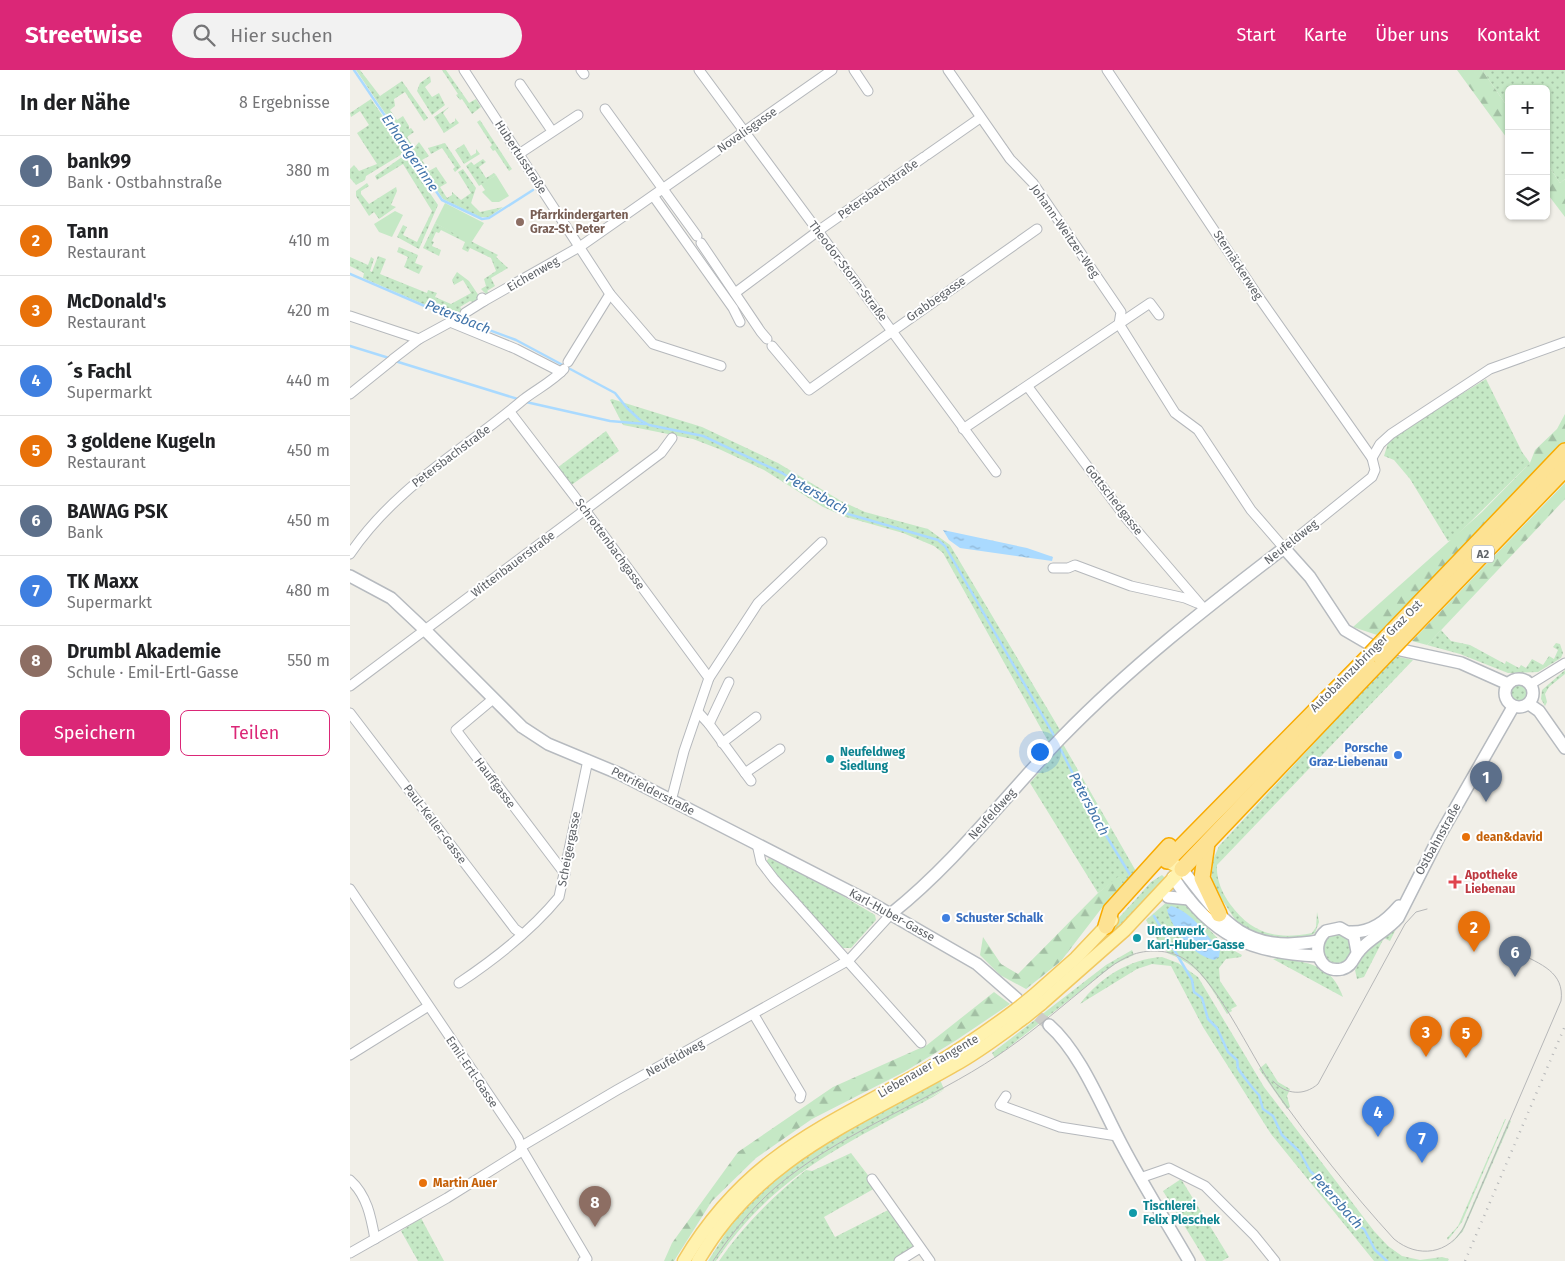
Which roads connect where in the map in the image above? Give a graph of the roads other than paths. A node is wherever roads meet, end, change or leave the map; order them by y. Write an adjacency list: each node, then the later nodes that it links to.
1 (464, 70): 14 (street, Hubertusstraße)
2 (699, 70): 13 (street, Theodor-Storm-Straße)
3 (832, 70): 13 (street, Novalisgasse)
4 (854, 70): 8 (street)
5 (948, 70): 11 (street, Johann-Weitzer-Weg)
6 (1107, 70): 38 (street, Sternäckerweg)
7 (520, 84): 12 (street)
8 (868, 91)
9 (605, 109): 15 (street)
10 (578, 115): 12 (street)
11 (980, 118): 18 (street, Petersbachstraße); 26 (street, Johann-Weitzer-Weg)
12 (552, 131): 14 (street)
13 (744, 132): 15 (street, Novalisgasse); 18 (street, Theodor-Storm-Straße)
14 (519, 154): 19 (street, Hubertusstraße)
15 (662, 191): 16 (street, Novalisgasse); 20 (street)
16 (654, 197): 19 (street, Novalisgasse); 25 (street)
17 (1037, 229): 27 (street, Grabbegasse)
18 (818, 231): 20 (street, Petersbachstraße); 27 (street, Theodor-Storm-Straße)
19 (581, 246): 21 (street, Hubertusstraße); 22 (street, Eichenweg)
20 (735, 293): 27 (street, Grabbegasse)
21 (610, 294): 30 (street, Hubertusstraße); 31 (street)
22 (465, 313)
23 (1159, 315): 26 (street)
24 (350, 316): 28 (street)
25 (740, 322)
26 (1119, 324): 32 (street); 43 (street, Johann-Weitzer-Weg)
27 (892, 330): 35 (street, Theodor-Storm-Straße)
28 (419, 339): 31 (street); 33 (street)
29 (1565, 342): 38 (street, Neufeldweg)
30 (721, 366)
31 (564, 368): 34 (street, Petersbachstraße)
32 (1028, 387): 35 (street); 47 (street, Gottschedgasse)
33 (350, 394)
34 (510, 412): 41 (street, Schrottenbachgasse); 44 (street, Petersbachstraße)
35 (963, 429): 40 (street, Theodor-Storm-Straße)
36 (672, 438): 41 (street, Wittenbauerstraße)
37 (1565, 451): 49 (highway, Autobahnzubringer Graz Ost / A2)
38 (1372, 458): 43 (street, Neufeldweg)
39 (1565, 469): 49 (highway, Autobahnzubringer Graz Ost / A2)
40 (996, 472)
41 (585, 510): 48 (street, Wittenbauerstraße); 52 (street, Schrottenbachgasse)
42 (822, 542): 52 (street)
43 (1284, 548): 47 (main road, Neufeldweg); 50 (main road)
44 (350, 554)
45 (1053, 568): 47 (street)
46 (350, 576): 48 (main road, Petrifelderstraße)
47 (1202, 607): 81 (main road, Neufeldweg)
48 (426, 631): 56 (street, Wittenbauerstraße); 57 (main road, Petrifelderstraße)
49 (1396, 642): 50 (highway, Autobahnzubringer Graz Ost / A2, bridge); 54 (main road)
50 (1373, 653): 64 (highway, Autobahnzubringer Graz Ost / A2); 72 (highway, Autobahnzubringer Graz Ost / A2)
51 (1565, 663): 55 (street)
52 (709, 678): 61 (street)
53 (729, 682): 63 (street)
54 (1508, 684): 55 (main road); 59 (main road)
55 (1530, 684): 58 (main road)
56 (350, 686)
57 (493, 699): 68 (main road, Petrifelderstraße); 76 (street, Hauffgasse)
58 (1530, 704): 59 (main road); 66 (main road)
59 (1513, 707): 78 (main road, Ostbahnstraße)
60 (350, 712): 86 (street, Paul-Keller-Gasse)
61 (698, 712): 63 (street); 71 (street)
62 (756, 717): 65 (street)
63 (709, 724): 65 (street)
64 (1293, 730): 74 (highway, Autobahnzubringer Graz Ost / A2); 84 (highway)
65 (722, 743): 69 (street)
66 (1565, 748)
67 (780, 749): 69 (street)
68 (588, 760): 71 (main road, Petrifelderstraße); 76 (street, Scheigergasse)
69 (744, 773): 70 (street)
70 (751, 781)
71 (671, 800): 73 (main road, Petrifelderstraße)
72 (1206, 843): 75 (highway, Autobahnzubringer Graz Ost / A2); 82 (highway)
73 (757, 844): 81 (main road, Karl-Huber-Gasse); 90 (street)
74 (1166, 861): 75 (main road); 84 (main road, Liebenauer Tangente)
75 (1177, 873): 80 (main road, Ostbahnstraße); 82 (main road, Ostbahnstraße); 83 (main road, Liebenauer Tangente)
76 (565, 874): 86 (street, Scheigergasse)
77 (350, 889): 93 (street, Emil-Ertl-Gasse)
78 (1408, 894): 85 (main road, Ostbahnstraße); 88 (main road, Ostbahnstraße)
79 (1168, 897): 80 (main road); 83 (main road)
80 (1189, 899): 89 (main road, Ostbahnstraße)
81 (892, 914): 90 (street, Neufeldweg); 94 (main road, Karl-Huber-Gasse)
82 (1219, 914): 87 (main road, Ostbahnstraße)
83 (1136, 919): 92 (main road, Liebenauer Tangente)
84 (1106, 926): 92 (main road, Liebenauer Tangente)
85 (1350, 932): 87 (main road, Ostbahnstraße); 88 (main road)
86 (522, 934): 91 (street, Scheigergasse)
87 (1318, 941): 89 (main road)
88 (1357, 952): 89 (main road, Ostbahnstraße)
89 (1318, 956)
90 (849, 960): 95 (street, Neufeldweg); 97 (street)
91 (459, 983)
92 (1037, 1000): 94 (main road, Liebenauer Tangente, bridge)
93 (428, 1007): 98 (street); 102 (street, Emil-Ertl-Gasse)
94 (1020, 1008): 110 (main road, Liebenauer Tangente); 111 (main road, Liebenauer Tangente)
95 (754, 1015): 100 (street); 102 (street, Neufeldweg)
96 (1049, 1025): 101 (main road)
97 (921, 1043)
98 (350, 1055)
99 (1006, 1096): 101 (street)
100 (800, 1098)
101 (1118, 1136): 103 (main road)
102 (522, 1146): 106 (street, Neufeldweg); 109 (street, Emil-Ertl-Gasse)
103 (1140, 1178): 114 (main road); 115 (street)
104 (872, 1179): 107 (street)
105 (350, 1180): 106 (street)
106 (375, 1239): 108 (street, Neufeldweg)
107 (920, 1248): 112 (street); 113 (street)
108 (350, 1254)
109 (585, 1260)
110 (684, 1261)
111 (698, 1261)
112 (899, 1261)
113 (930, 1261)
114 (1190, 1261)
115 (1275, 1261)

